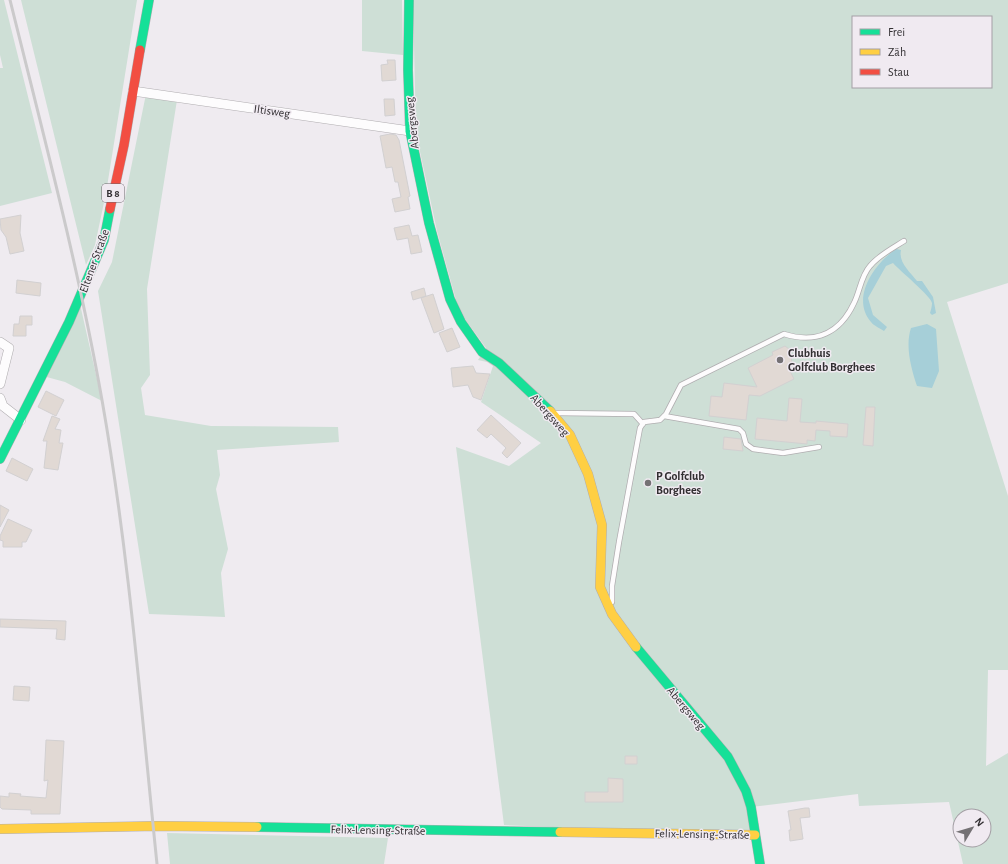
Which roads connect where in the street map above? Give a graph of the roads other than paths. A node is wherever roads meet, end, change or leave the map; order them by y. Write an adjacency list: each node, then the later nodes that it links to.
1 (149, 0): 3 (street, Eltener Straße / B 8)
2 (408, 0): 4 (street, Abergsweg)
3 (134, 91): 4 (street, Iltisweg); 11 (street, Eltener Straße / B 8)
4 (410, 131): 9 (street, Abergsweg)
5 (904, 241): 10 (lane)
6 (0, 342): 7 (street)
7 (0, 384)
8 (0, 398): 11 (street)
9 (552, 414): 12 (lane); 15 (street, Abergsweg)
10 (664, 416): 12 (lane); 13 (lane)
11 (21, 420): 14 (street, Eltener Straße / B 8)
12 (643, 424): 15 (lane)
13 (819, 447)
14 (0, 459)
15 (612, 614): 17 (street, Abergsweg)
16 (0, 829): 17 (street, Felix-Lensing-Straße)
17 (755, 835): 18 (street, Abergsweg)
18 (760, 864)

